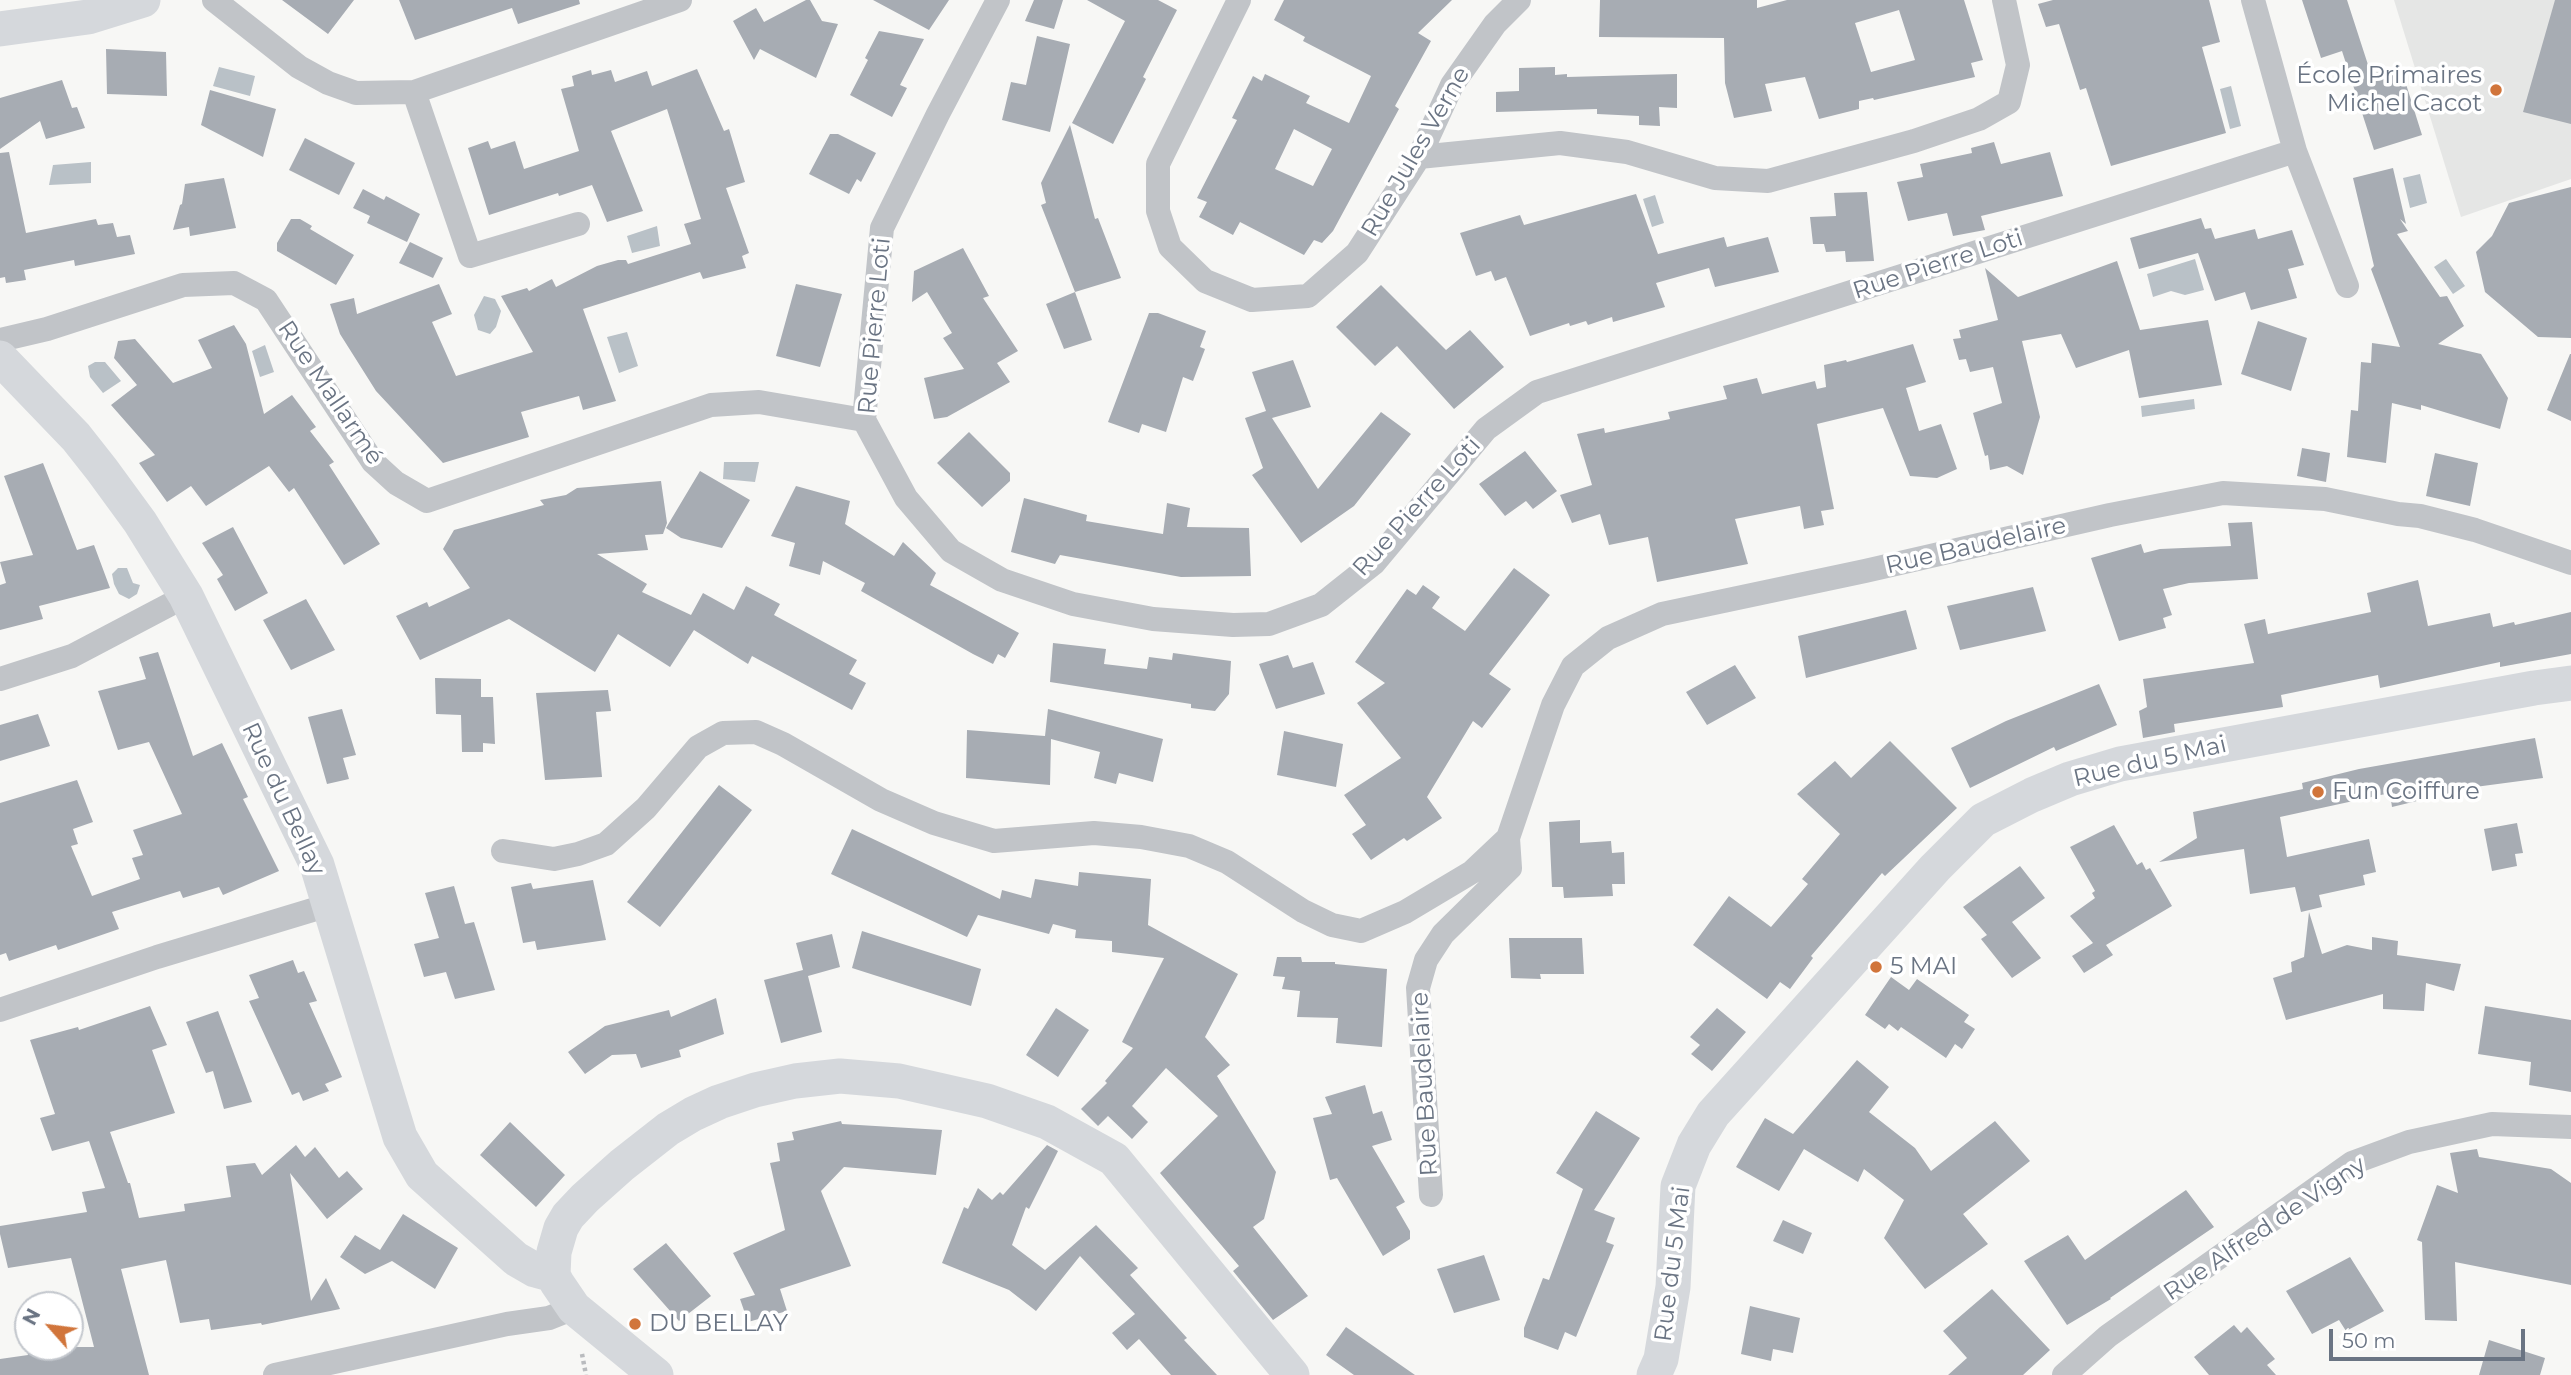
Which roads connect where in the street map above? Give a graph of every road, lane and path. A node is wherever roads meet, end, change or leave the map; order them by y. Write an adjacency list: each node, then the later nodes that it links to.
1 (143, 0): 9 (main road)
2 (214, 0): 10 (street)
3 (680, 0): 10 (street)
4 (998, 0): 17 (street, Rue Pierre Loti)
5 (1239, 0): 12 (street, Rue Jules Verne)
6 (1519, 0): 12 (street, Rue Jules Verne)
7 (2004, 0): 12 (street)
8 (2253, 0): 11 (street)
9 (0, 29)
10 (414, 92): 13 (street)
11 (2295, 151): 14 (street); 17 (street, Rue Pierre Loti)
12 (1419, 157)
13 (579, 224)
14 (2347, 286)
15 (0, 340): 17 (street, Rue Mallarmé)
16 (0, 358): 19 (main road, Rue du Bellay)
17 (863, 420)
18 (2571, 563): 22 (street, Rue Baudelaire)
19 (186, 596): 20 (street); 24 (main road, Rue du Bellay)
20 (0, 679)
21 (2571, 683): 33 (main road, Rue du 5 Mai)
22 (1508, 838): 23 (street, Rue Baudelaire); 27 (street, Rue Baudelaire)
23 (503, 851)
24 (329, 905): 25 (street); 28 (main road, Rue du Bellay)
25 (0, 1010)
26 (2571, 1126): 34 (street, Rue Alfred de Vigny)
27 (1431, 1195)
28 (553, 1275): 29 (main road); 32 (main road)
29 (574, 1308): 30 (street); 31 (main road)
30 (275, 1375)
31 (656, 1375)
32 (1292, 1375)
33 (1654, 1375)
34 (2064, 1375)

